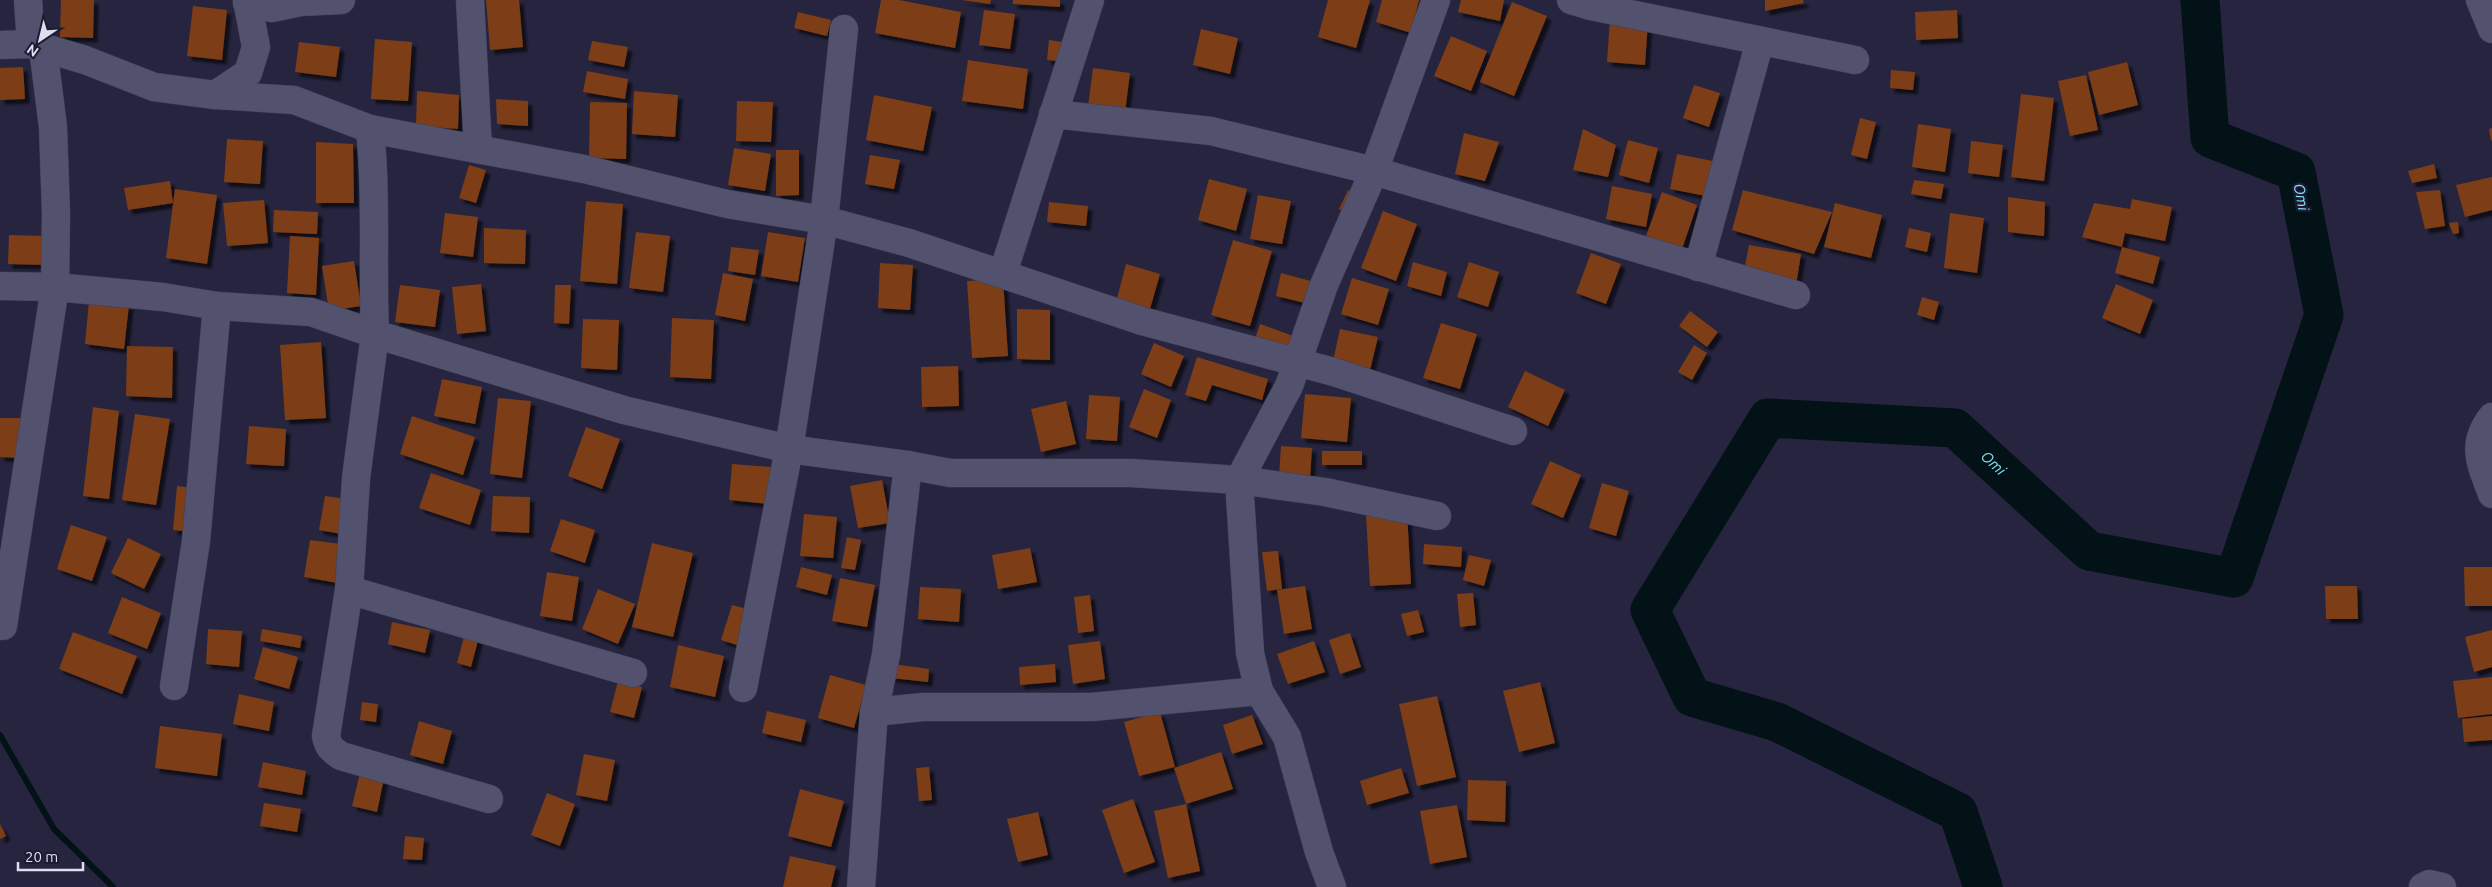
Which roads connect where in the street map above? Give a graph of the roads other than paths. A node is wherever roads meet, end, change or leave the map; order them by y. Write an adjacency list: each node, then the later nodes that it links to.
1 (28, 0): 13 (street)
2 (341, 0): 7 (street)
3 (470, 0): 18 (street)
4 (1090, 0): 16 (street)
5 (1436, 0): 19 (street)
6 (2480, 0): 10 (street)
7 (247, 2): 15 (street)
8 (1584, 2): 11 (street)
9 (844, 29): 20 (street)
10 (2492, 29)
11 (1760, 41): 14 (street); 21 (street)
12 (0, 45): 13 (street)
13 (37, 46): 15 (street); 24 (street)
14 (1855, 60)
15 (215, 96): 17 (street)
16 (1053, 114): 19 (street); 22 (street)
17 (370, 129): 18 (street); 27 (street)
18 (478, 149): 20 (street)
19 (1374, 171): 21 (street); 28 (street)
20 (824, 220): 22 (street); 31 (street)
21 (1698, 267): 25 (street)
22 (1004, 273): 28 (street)
23 (0, 286): 24 (street)
24 (55, 287): 26 (street); 37 (street)
25 (1796, 295)
26 (217, 306): 27 (street); 39 (street)
27 (375, 334): 31 (street); 36 (street)
28 (1298, 361): 30 (street); 33 (street)
29 (2492, 417): 34 (street)
30 (1514, 431)
31 (788, 449): 32 (street); 40 (street)
32 (908, 465): 33 (street); 42 (street)
33 (1239, 480): 35 (street); 41 (street)
34 (2492, 494)
35 (1437, 516)
36 (349, 590): 38 (street); 43 (street)
37 (2, 626)
38 (632, 673)
39 (174, 686)
40 (743, 688)
41 (1259, 691): 42 (street); 45 (street)
42 (874, 712): 44 (street)
43 (489, 799)
44 (862, 887)
45 (1332, 887)
46 (2423, 887): 47 (street)
47 (2442, 887)

